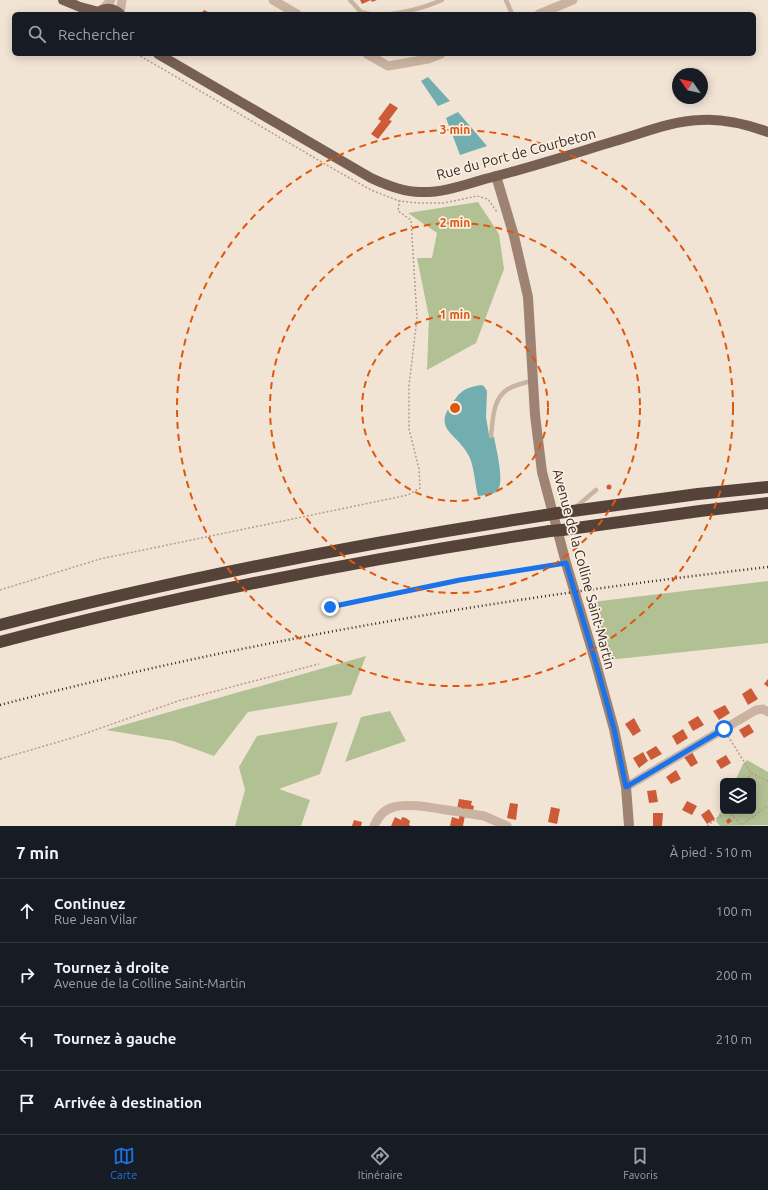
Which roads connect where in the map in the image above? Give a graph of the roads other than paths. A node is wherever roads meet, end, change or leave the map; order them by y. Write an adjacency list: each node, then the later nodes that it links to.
1 (111, 0): 10 (street)
2 (122, 0): 12 (street)
3 (272, 0): 13 (street)
4 (350, 0): 14 (lane)
5 (442, 0): 15 (lane)
6 (506, 0): 16 (lane)
7 (573, 0): 17 (street)
8 (64, 1): 9 (main road); 10 (main road)
9 (76, 12)
10 (100, 12): 11 (main road)
11 (117, 12)
12 (120, 12)
13 (293, 12)
14 (361, 12)
15 (402, 12)
16 (511, 12)
17 (544, 12)
18 (161, 56): 22 (main road, Rue du Port de Courbeton)
19 (370, 56): 20 (street)
20 (437, 56)
21 (768, 132): 22 (main road, Rue du Port de Courbeton)
22 (496, 176): 23 (street, Avenue de la Colline Saint-Martin)
23 (532, 381): 24 (lane); 32 (street, Avenue de la Colline Saint-Martin)
24 (491, 436)
25 (768, 487): 28 (highway)
26 (596, 490): 28 (lane)
27 (768, 503): 30 (highway)
28 (572, 511): 29 (highway)
29 (0, 625)
30 (0, 642)
31 (768, 712): 32 (street)
32 (626, 787): 35 (street, Avenue de la Colline Saint-Martin)
33 (501, 824): 34 (street)
34 (378, 825)
35 (629, 826)

